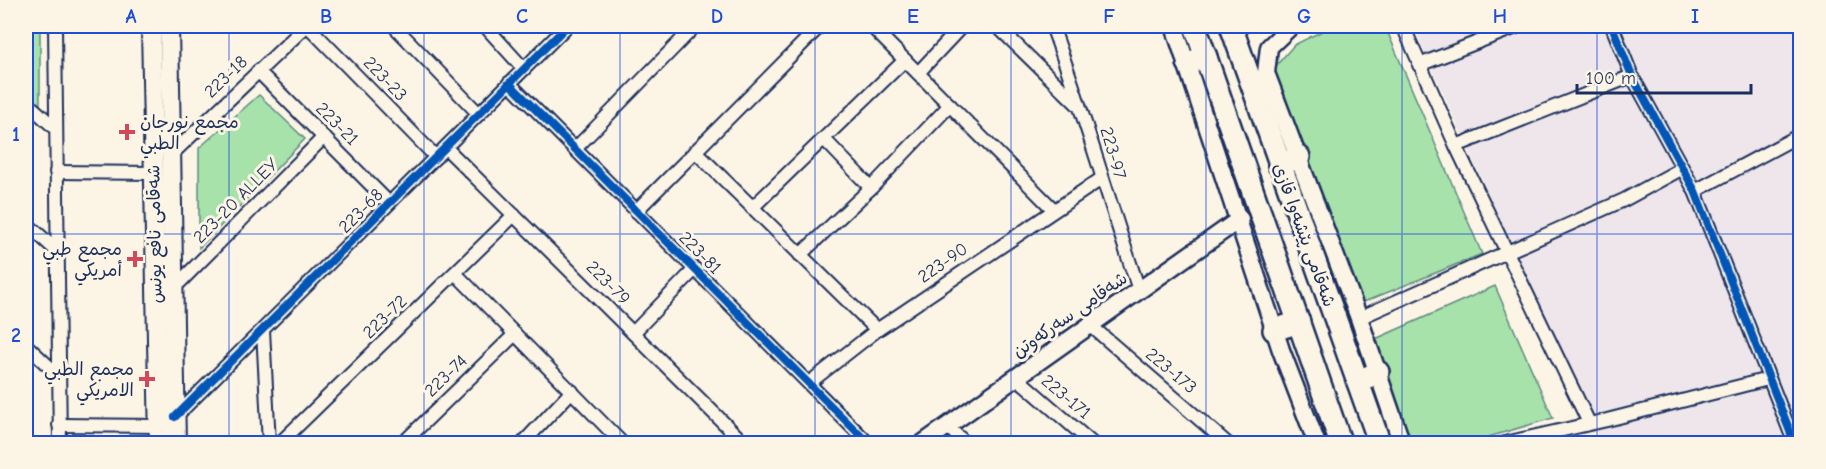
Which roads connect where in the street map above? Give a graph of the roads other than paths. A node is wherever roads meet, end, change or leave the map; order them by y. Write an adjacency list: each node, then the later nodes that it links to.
1 (55, 26): 33 (street)
2 (151, 26): 46 (main road, شەقامی نافع یونس)
3 (169, 26): 41 (main road, شەقامی نافع یونس)
4 (307, 26): 25 (street, 223-18); 42 (street, 223-23)
5 (394, 26): 32 (street)
6 (485, 26): 24 (street)
7 (567, 26): 24 (street, 223-68)
8 (695, 26): 39 (street)
9 (820, 26): 40 (street)
10 (871, 26): 21 (street)
11 (962, 26): 26 (street)
12 (997, 26): 31 (street)
13 (1052, 26): 31 (street, 223-97)
14 (1174, 26): 22 (street)
15 (1195, 26): 22 (highway, شەقامی پێشەوا قازی)
16 (1231, 26): 43 (highway, شەقامی پێشەوا قازی)
17 (1291, 26): 43 (street)
18 (1403, 26): 23 (street)
19 (1519, 26): 23 (street)
20 (1612, 26): 27 (street)
21 (905, 60): 26 (street); 36 (street)
22 (1197, 60): 55 (street); 65 (highway, شەقامی پێشەوا قازی)
23 (1419, 65): 37 (street)
24 (524, 69): 28 (street, 223-68)
25 (258, 71): 35 (street, 223-21); 41 (street, 223-18)
26 (918, 73): 30 (street)
27 (1632, 76): 37 (street); 44 (street)
28 (509, 83): 32 (street, 223-68); 39 (street, 223-81)
29 (26, 102): 33 (street)
30 (950, 105): 48 (street); 52 (street)
31 (1082, 109): 47 (street, 223-97)
32 (479, 114): 38 (street, 223-68)
33 (55, 128): 45 (street)
34 (1800, 135): 49 (street)
35 (324, 137): 50 (street, 223-21); 62 (street, 223-20 ALLEY)
36 (824, 139): 48 (street); 51 (street)
37 (1456, 146): 58 (street)
38 (446, 148): 42 (street, 223-68); 54 (street, 223-79)
39 (574, 149): 53 (street, 223-81)
40 (695, 152): 51 (street); 53 (street)
41 (172, 154): 62 (main road, شەقامی نافع یونس)
42 (436, 157): 50 (street, 223-68)
43 (1289, 161): 64 (street); 78 (highway, شەقامی پێشەوا قازی)
44 (1681, 169): 49 (street); 58 (street)
45 (56, 172): 46 (street); 57 (street)
46 (154, 172): 67 (main road, شەقامی نافع یونس)
47 (1101, 179): 52 (street, 223-90); 63 (street, 223-97)
48 (871, 188): 59 (street)
49 (1695, 191): 77 (street)
50 (389, 204): 68 (street, 223-68)
51 (752, 208): 59 (street)
52 (1053, 209): 69 (street, 223-90)
53 (636, 211): 60 (street, 223-81)
54 (514, 215): 61 (street, 223-72); 71 (street, 223-79)
55 (1240, 219): 63 (street, شەقامی سەرکەوتن); 70 (street)
56 (26, 223): 57 (street)
57 (57, 251): 75 (street)
58 (1509, 252): 64 (street); 82 (street)
59 (800, 255): 69 (street)
60 (695, 269): 71 (street); 79 (street, 223-81)
61 (456, 274): 72 (street); 90 (street, 223-72)
62 (173, 289): 67 (main road, شەقامی نافع یونس)
63 (1139, 290): 66 (street, شەقامی سەرکەوتن)
64 (1359, 318): 74 (street)
65 (1299, 322): 70 (highway); 101 (highway, شەقامی پێشەوا قازی)
66 (1090, 325): 76 (street, شەقامی سەرکەوتن); 99 (street, 223-173)
67 (165, 330): 81 (main road, شەقامی نافع یونس); 85 (main road, شەقامی نافع یونس)
68 (263, 330): 81 (street, 223-68); 89 (street)
69 (877, 330): 79 (street, 223-90)
70 (1274, 330): 100 (street)
71 (633, 333): 86 (street, 223-79)
72 (515, 334): 80 (street); 91 (street, 223-74)
73 (26, 345): 75 (street)
74 (1378, 372): 78 (highway); 103 (street)
75 (59, 376): 83 (street)
76 (1016, 377): 84 (street, شەقامی سەرکەوتن); 98 (street, 223-171)
77 (1768, 379): 82 (street); 105 (street)
78 (1358, 382): 102 (highway, شەقامی پێشەوا قازی)
79 (809, 383): 95 (street, 223-81)
80 (572, 391): 92 (street); 93 (street)
81 (176, 417): 88 (main road, شەقامی نافع یونس)
82 (1589, 423): 104 (street)
83 (59, 425): 85 (street); 87 (street)
84 (946, 426): 96 (street, شەقامی سەرکەوتن); 97 (street)
85 (159, 435)
86 (741, 440): 94 (street)
87 (60, 444)
88 (176, 444)
89 (268, 444)
90 (279, 444)
91 (402, 444)
92 (522, 444)
93 (623, 444)
94 (727, 444)
95 (869, 444)
96 (922, 444)
97 (967, 444)
98 (1093, 444)
99 (1228, 444)
100 (1317, 444)
101 (1341, 444)
102 (1380, 444)
103 (1402, 444)
104 (1501, 444)
105 (1795, 444)

